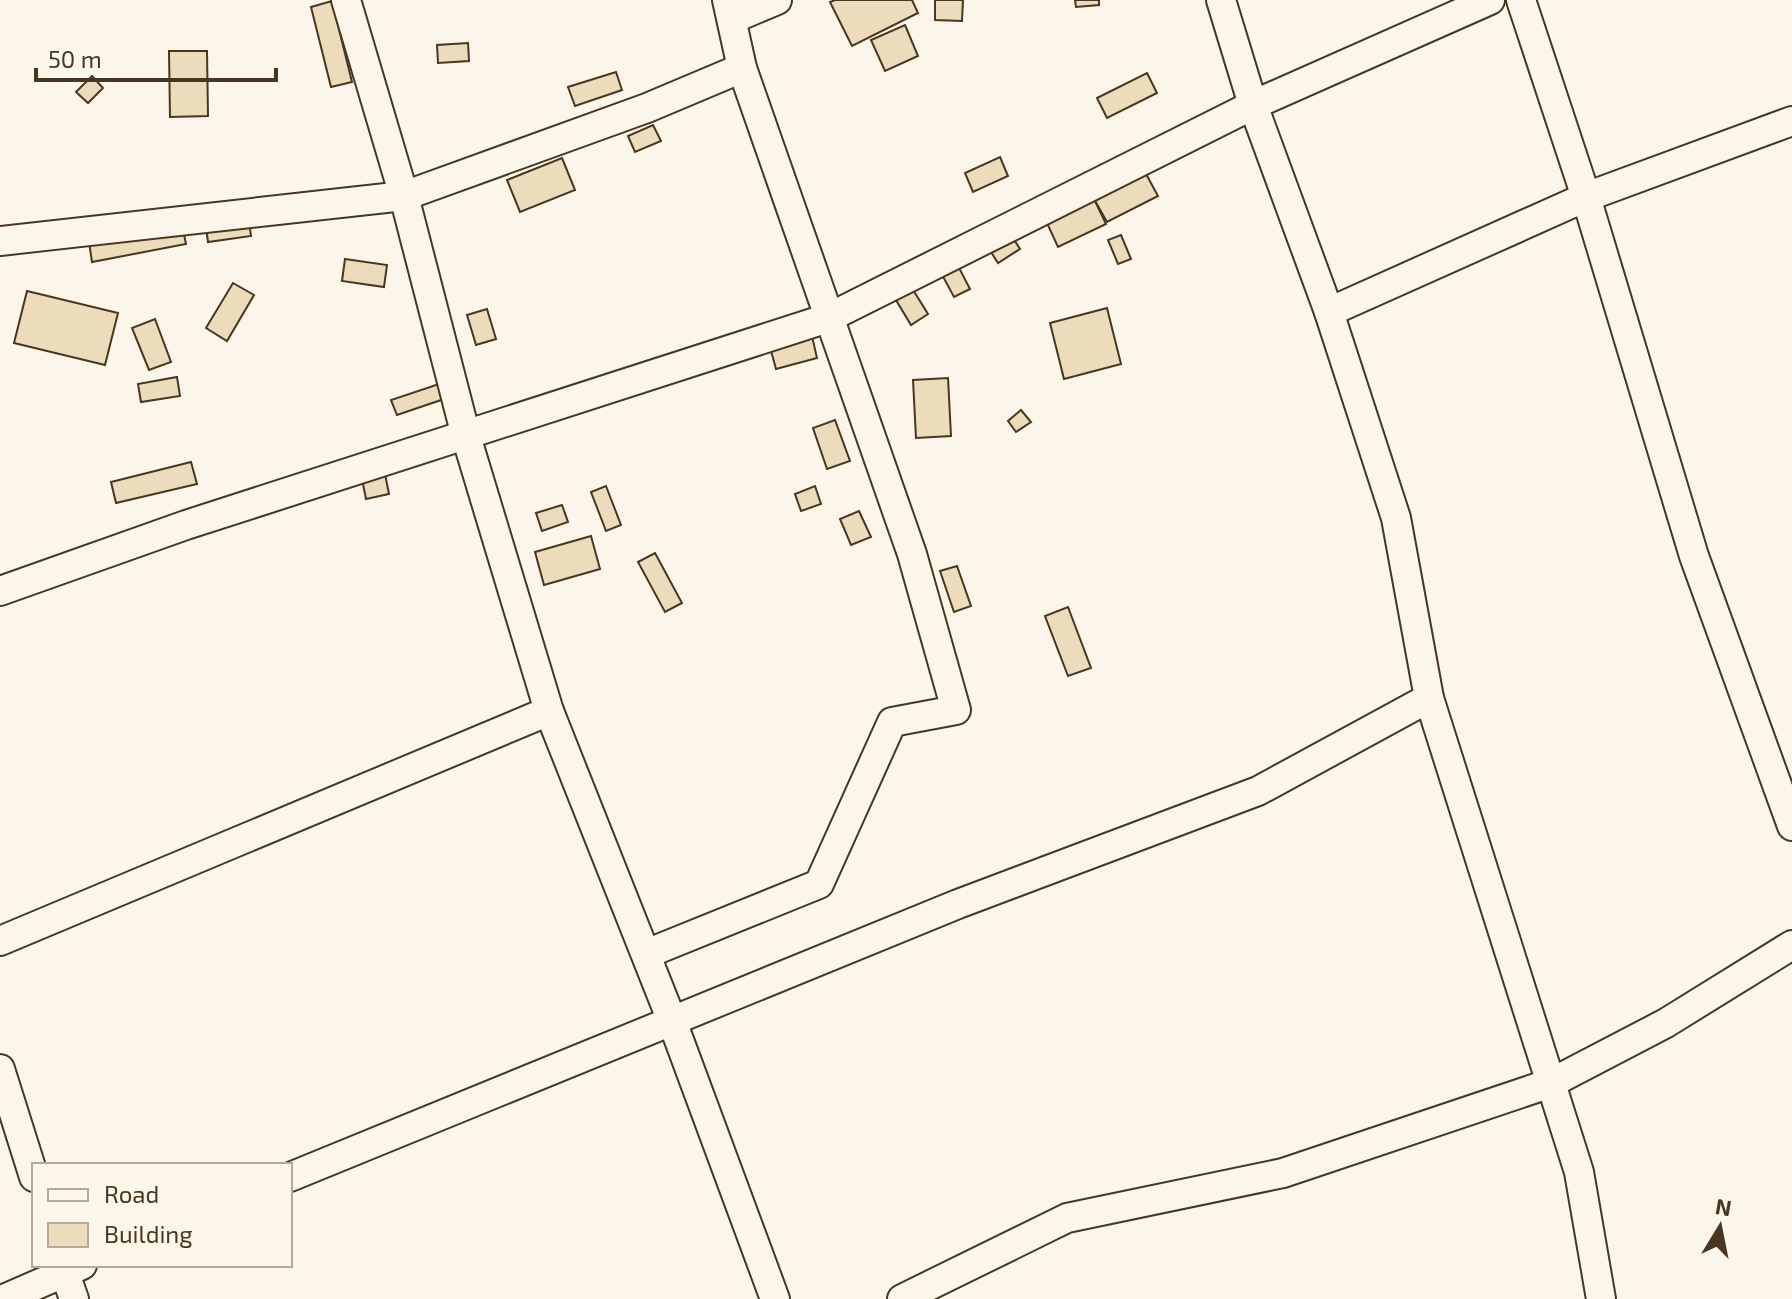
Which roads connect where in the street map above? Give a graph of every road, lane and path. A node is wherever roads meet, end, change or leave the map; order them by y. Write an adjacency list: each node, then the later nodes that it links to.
1 (346, 0): 10 (street)
2 (777, 0): 6 (street)
3 (1221, 0): 8 (street)
4 (1490, 0): 8 (street)
5 (1521, 0): 11 (street)
6 (730, 9): 7 (street)
7 (742, 68): 10 (street); 14 (street)
8 (1253, 105): 13 (street); 14 (street)
9 (1792, 121): 11 (street)
10 (404, 196): 12 (street); 15 (street)
11 (1586, 197): 13 (street); 19 (street)
12 (0, 241)
13 (1329, 312): 17 (street)
14 (828, 318): 15 (street); 22 (street)
15 (466, 436): 16 (street); 18 (street)
16 (0, 591)
17 (1429, 698): 23 (street); 25 (street)
18 (549, 711): 20 (street); 22 (street)
19 (1792, 826)
20 (0, 941)
21 (1792, 945): 25 (street)
22 (646, 954): 23 (street)
23 (672, 1021): 27 (street); 30 (street)
24 (0, 1069): 26 (street)
25 (1551, 1083): 31 (street); 32 (street)
26 (32, 1171)
27 (292, 1176)
28 (71, 1275): 29 (street)
29 (4, 1299)
30 (775, 1299)
31 (902, 1299)
32 (1601, 1299)

